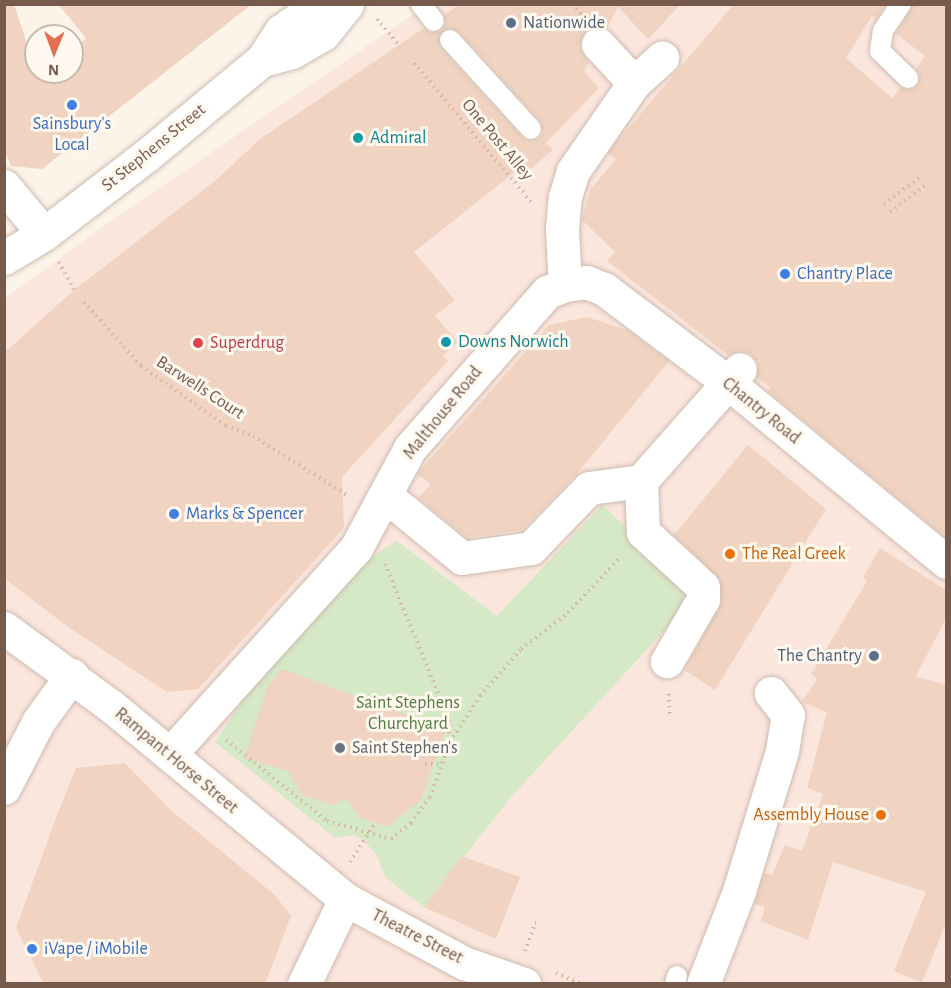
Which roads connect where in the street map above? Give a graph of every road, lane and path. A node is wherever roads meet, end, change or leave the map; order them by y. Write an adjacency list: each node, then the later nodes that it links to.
1 (421, 4): 4 (lane)
2 (901, 4): 10 (lane)
3 (354, 7): 6 (path); 19 (street, St Stephens Street)
4 (434, 21)
5 (450, 40): 12 (lane)
6 (398, 44)
7 (598, 44): 11 (street)
8 (662, 58): 11 (street)
9 (414, 63): 18 (path, One Post Alley)
10 (908, 78)
11 (634, 83): 18 (street)
12 (531, 129)
13 (922, 176): 16 (path)
14 (927, 184): 17 (path)
15 (4, 186): 19 (street)
16 (884, 204)
17 (890, 212)
18 (562, 229): 22 (street)
19 (44, 234): 20 (street, St Stephens Street); 21 (street, St Stephens Street)
20 (4, 258)
21 (4, 278)
22 (556, 288): 24 (street, Chantry Road); 26 (street, Malthouse Road)
23 (84, 302): 27 (path, Barwells Court)
24 (733, 375): 25 (street); 29 (street, Chantry Road)
25 (641, 481): 26 (street); 28 (street)
26 (385, 495): 27 (street, Malthouse Road)
27 (369, 526): 35 (path, Barwells Court); 36 (street, Malthouse Road)
28 (644, 532): 31 (street); 35 (path)
29 (946, 562)
30 (4, 628): 32 (street, Rampant Horse Street)
31 (667, 661)
32 (72, 675): 36 (street, Rampant Horse Street); 41 (street)
33 (771, 693): 45 (street)
34 (224, 738): 38 (path)
35 (450, 742): 40 (path)
36 (170, 754): 44 (street, Rampant Horse Street)
37 (255, 754): 38 (path)
38 (250, 760): 43 (path)
39 (425, 764): 40 (path)
40 (442, 765): 43 (path)
41 (4, 788)
42 (375, 823): 43 (path)
43 (369, 833): 44 (path)
44 (338, 895): 46 (street); 47 (street, Theatre Street)
45 (685, 981)
46 (304, 984)
47 (524, 984)

